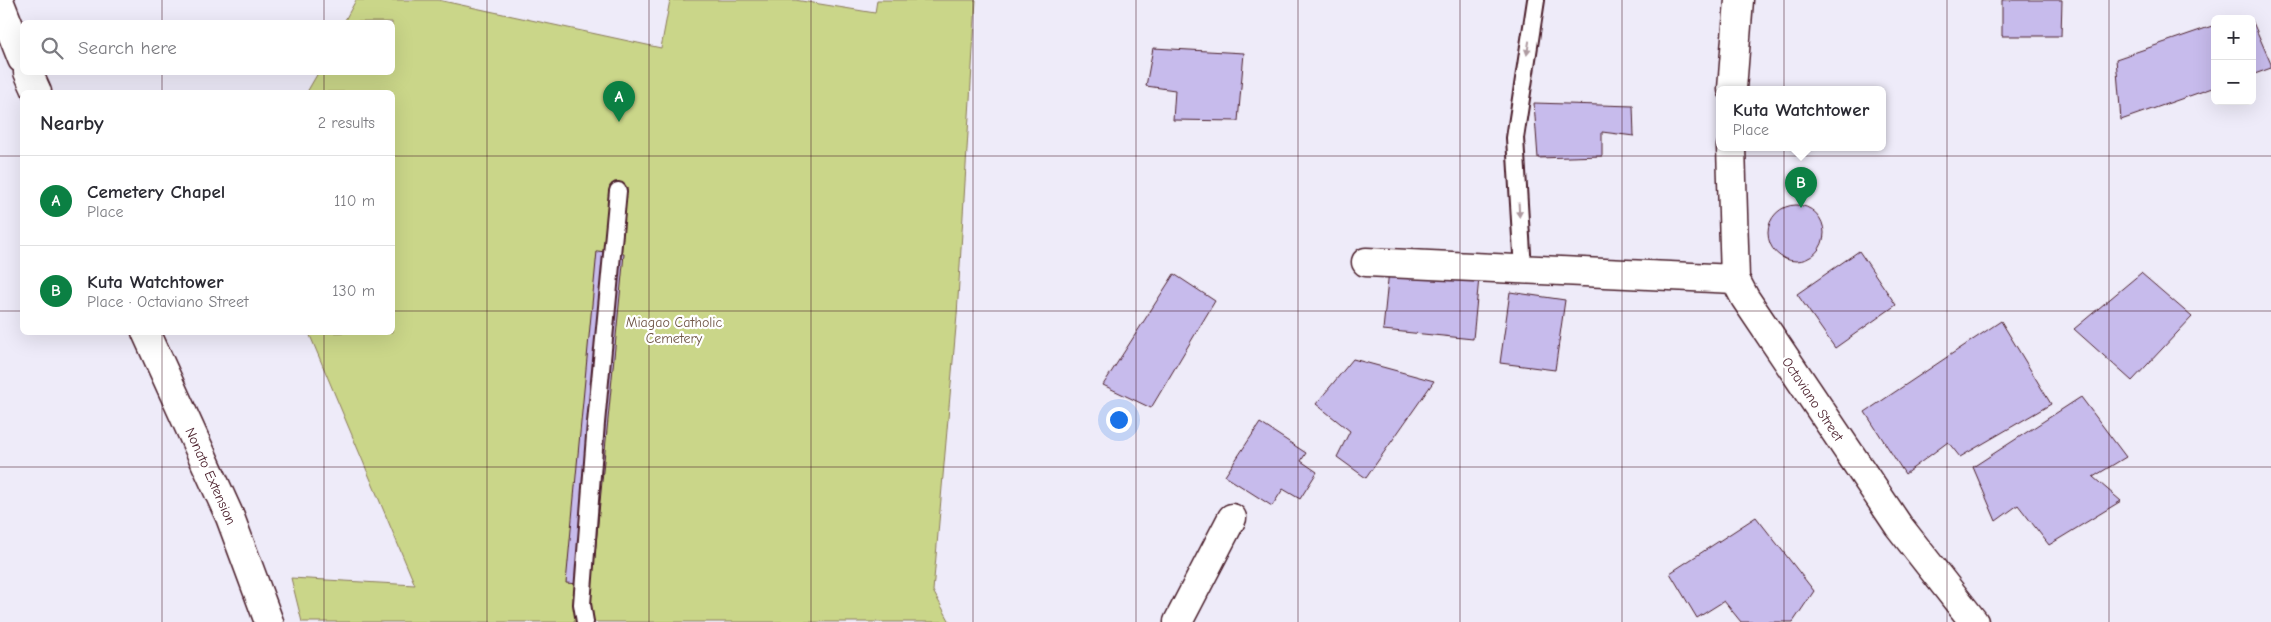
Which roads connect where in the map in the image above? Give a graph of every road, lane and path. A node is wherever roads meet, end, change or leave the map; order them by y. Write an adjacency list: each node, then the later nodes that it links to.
1 (1536, 0): 11 (lane, one-way to 11)
2 (1739, 0): 6 (street)
3 (0, 3): 4 (street)
4 (20, 54)
5 (29, 75): 7 (street)
6 (1732, 86)
7 (36, 90)
8 (1731, 151): 12 (street, Octaviano Street)
9 (618, 191): 16 (lane)
10 (1366, 262): 11 (street)
11 (1523, 270): 12 (street)
12 (1735, 279): 18 (street, Octaviano Street)
13 (147, 335): 15 (street, Nonato Extension)
14 (1232, 518): 17 (street)
15 (269, 622)
16 (585, 622)
17 (1178, 622)
18 (1974, 622)

